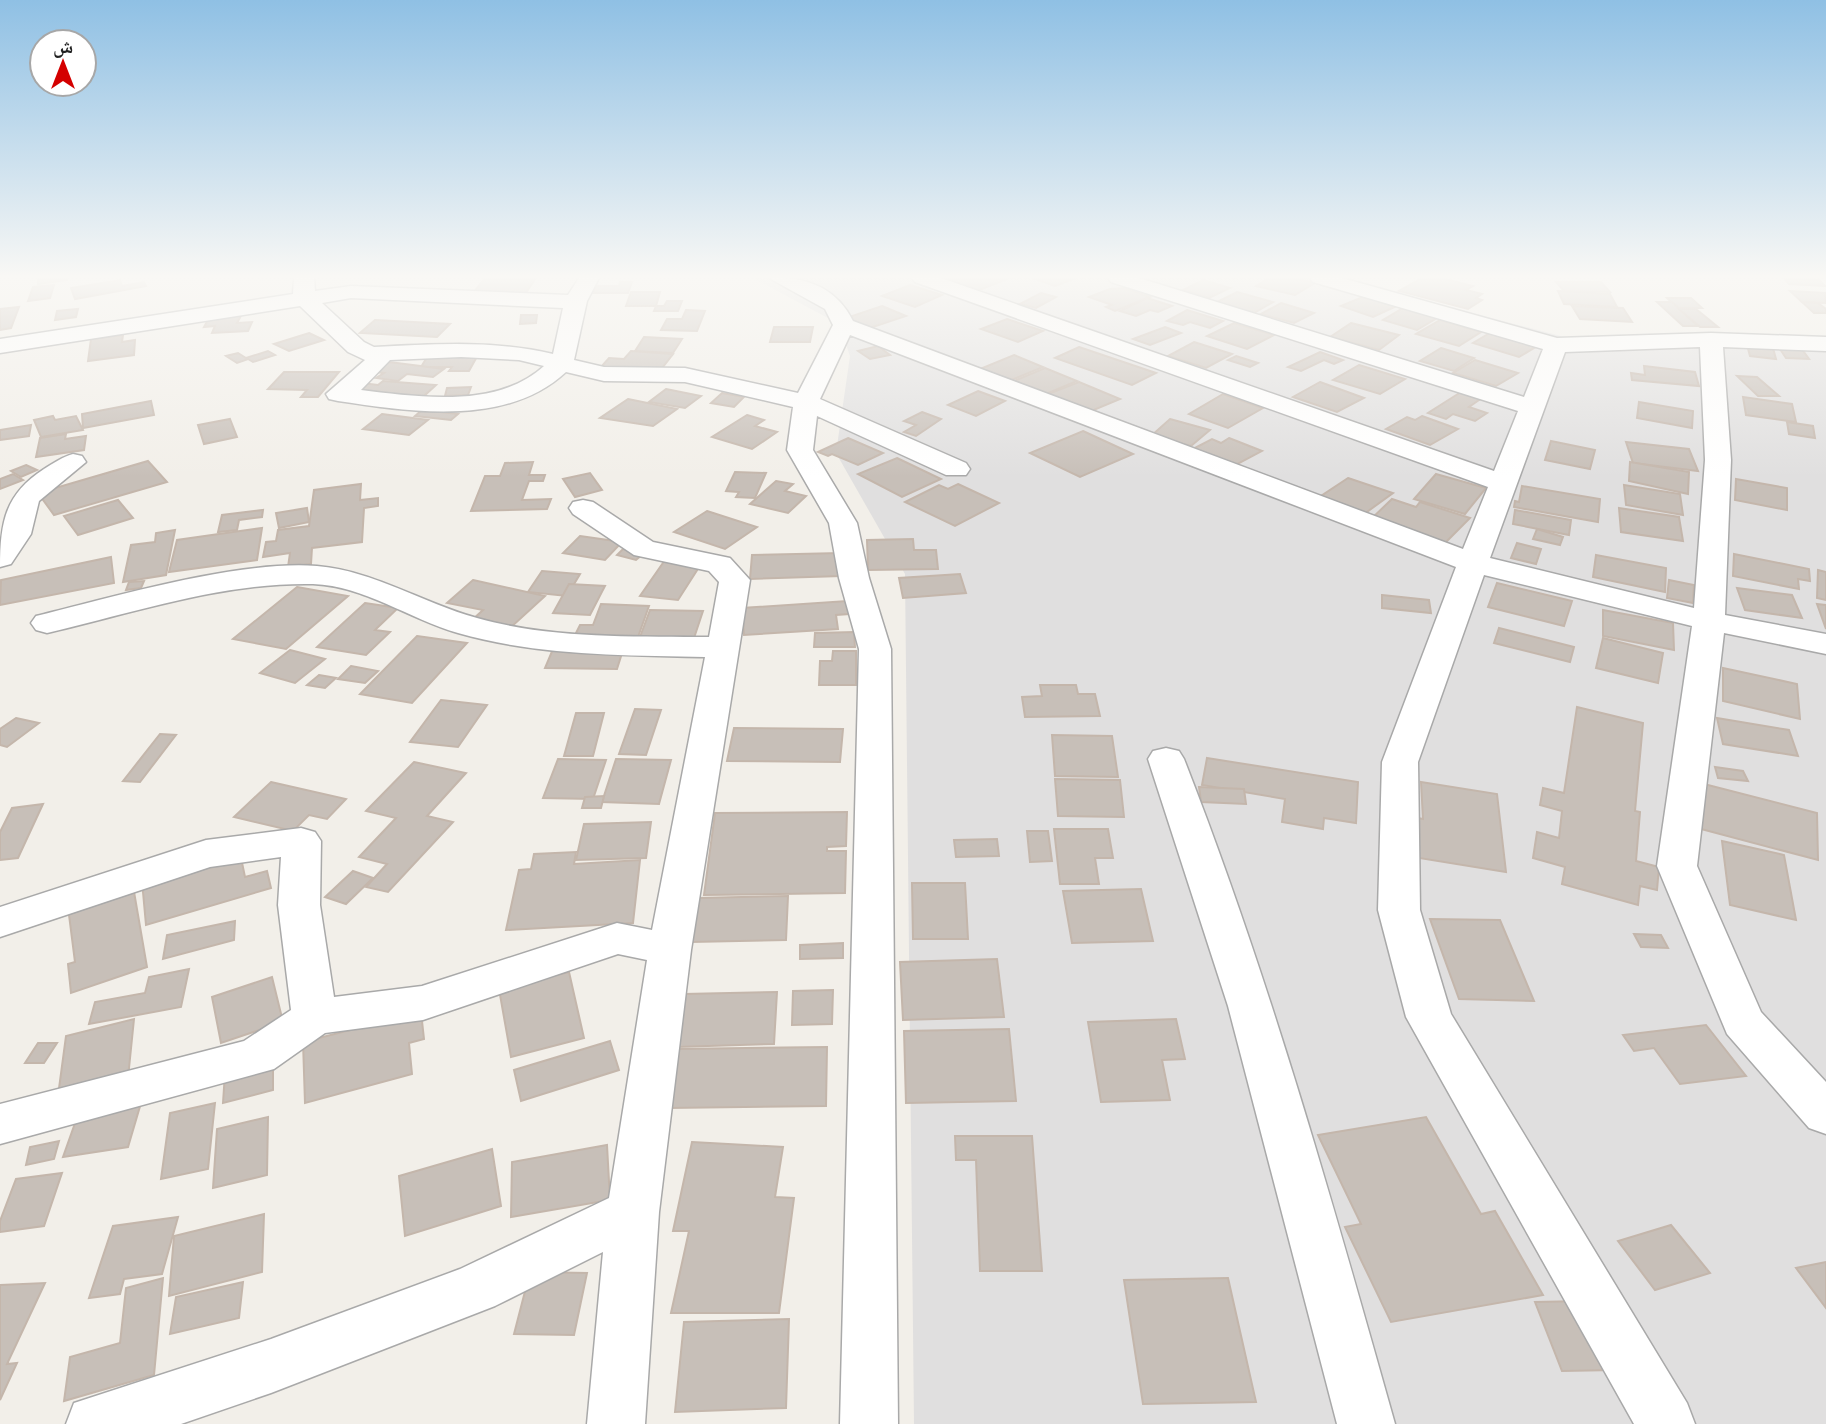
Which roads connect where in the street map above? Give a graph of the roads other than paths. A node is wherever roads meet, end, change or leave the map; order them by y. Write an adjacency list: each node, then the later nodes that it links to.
1 (354, 344): 10 (street)
2 (566, 344): 11 (street)
3 (835, 344): 12 (street)
4 (893, 344): 19 (street)
5 (1110, 344): 16 (street)
6 (1331, 344): 13 (street)
7 (1573, 344): 9 (street)
8 (1711, 344): 20 (street)
9 (1556, 345): 13 (street)
10 (383, 354): 11 (street); 11 (street)
11 (562, 363): 12 (street)
12 (806, 402): 15 (street); 33 (street)
13 (1532, 407): 16 (street)
14 (73, 462): 18 (street)
15 (956, 469)
16 (1505, 484): 19 (street)
17 (583, 508): 23 (street)
18 (0, 558)
19 (1473, 563): 20 (street); 35 (street)
20 (1709, 621): 22 (street); 28 (street)
21 (47, 623): 23 (street)
22 (1826, 645)
23 (722, 647): 26 (street)
24 (1166, 759): 34 (street)
25 (0, 922): 27 (street)
26 (670, 950): 27 (street); 30 (street)
27 (314, 1017): 29 (street)
28 (1826, 1114)
29 (0, 1124)
30 (633, 1212): 31 (street); 32 (street)
31 (95, 1424)
32 (616, 1424)
33 (869, 1424)
34 (1366, 1424)
35 (1666, 1424)

